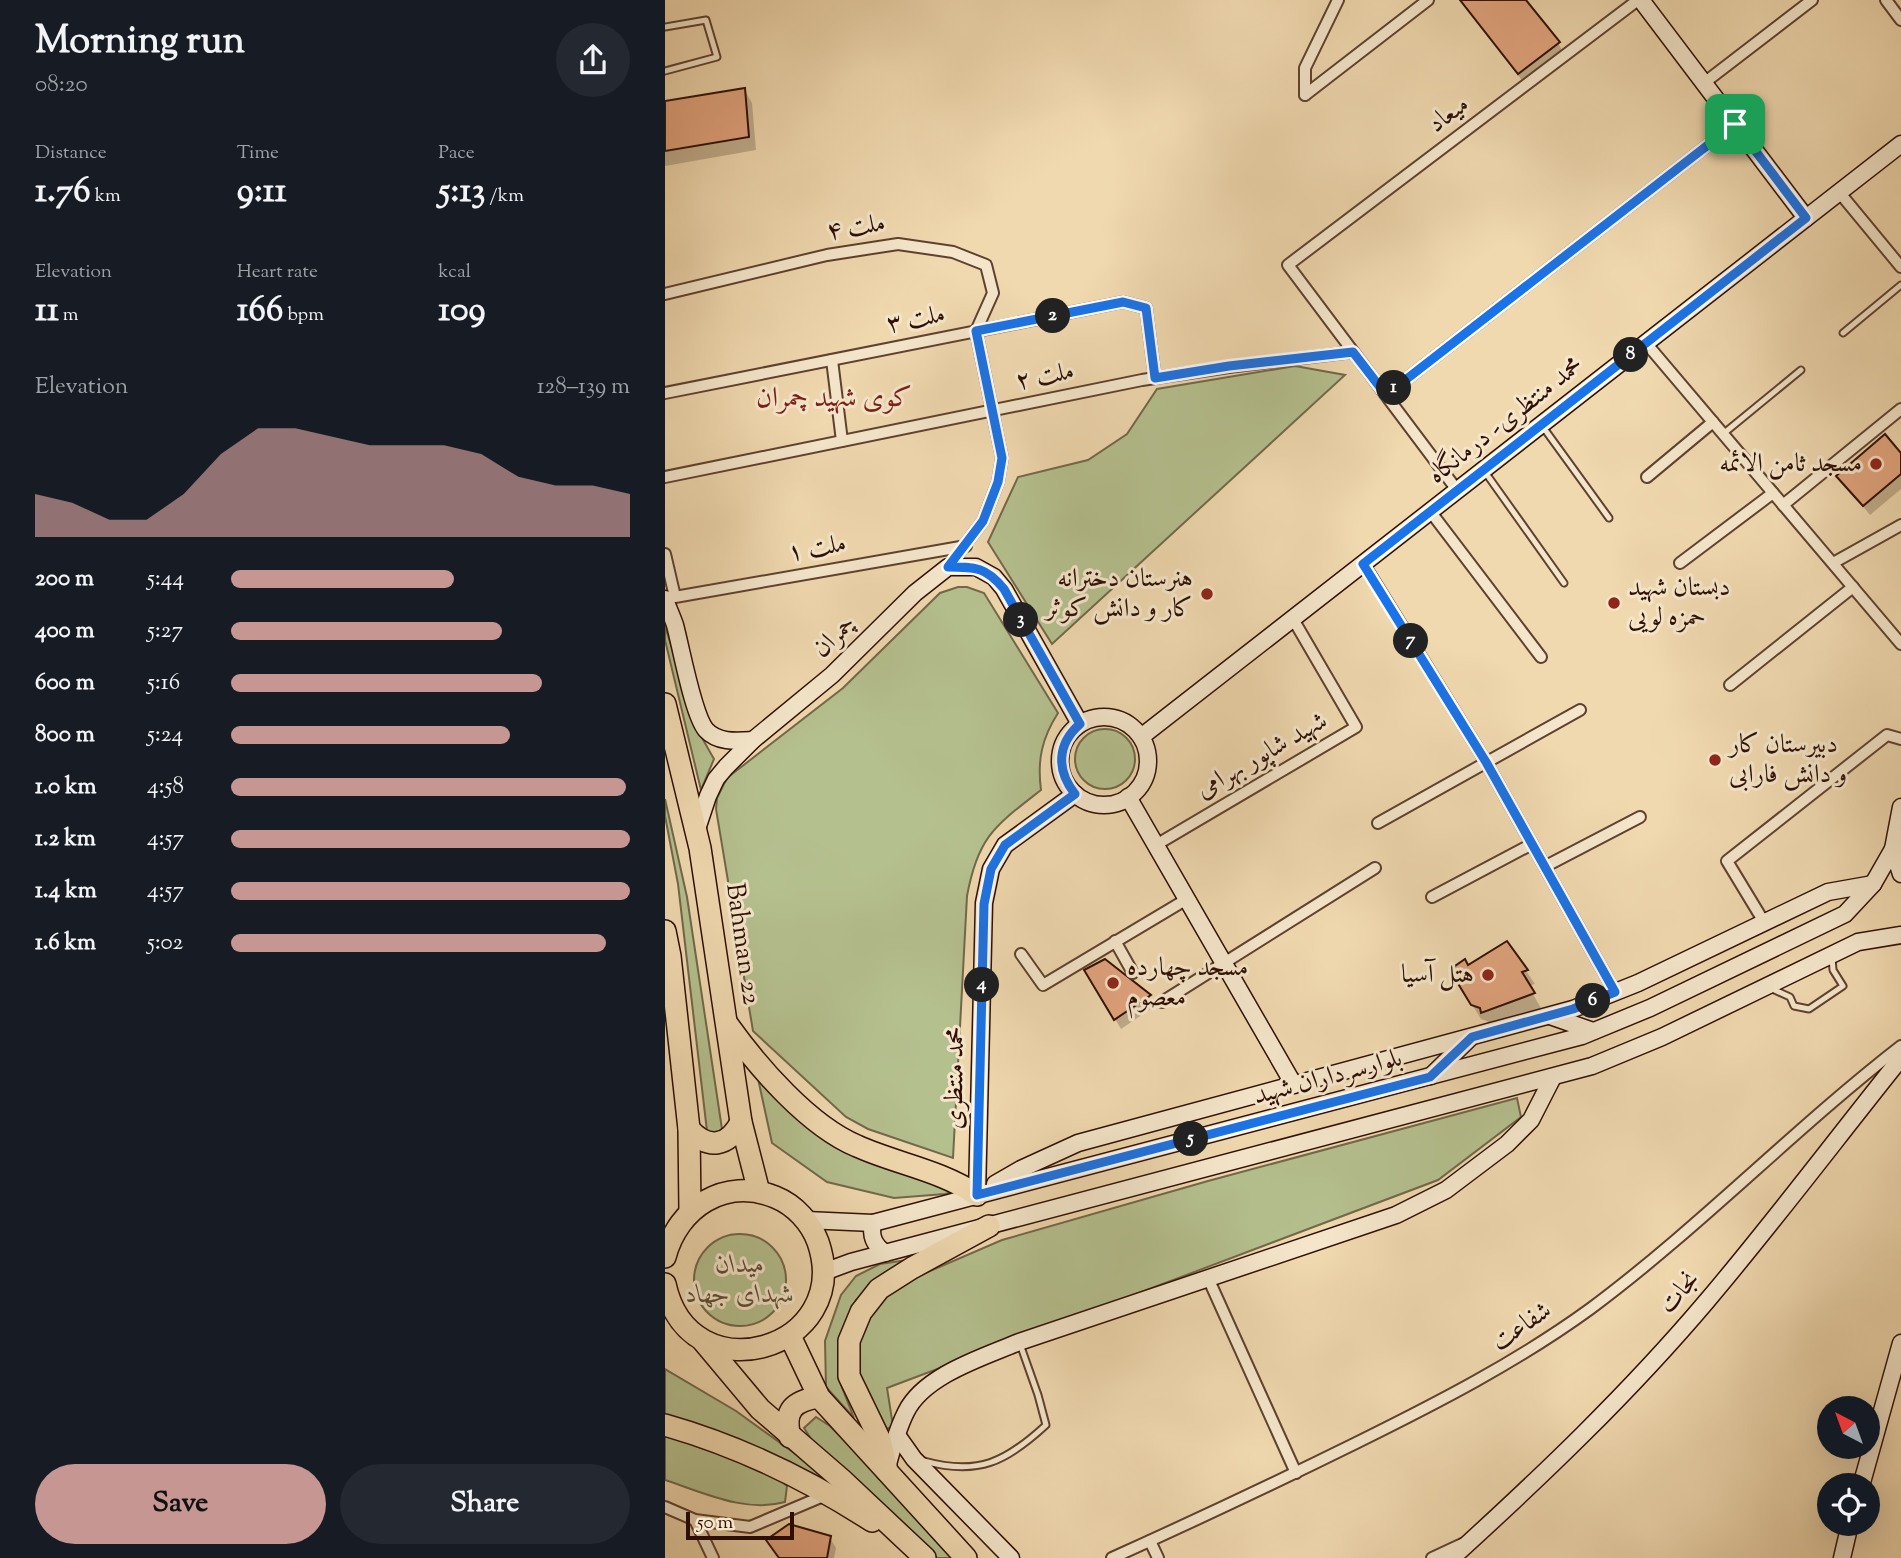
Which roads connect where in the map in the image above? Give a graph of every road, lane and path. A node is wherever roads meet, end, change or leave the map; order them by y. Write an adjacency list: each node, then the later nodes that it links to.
1 (1338, 0): 2 (street)
2 (1428, 0)
3 (1640, 0): 9 (street); 20 (street, میعاد)
4 (1812, 0): 9 (street)
5 (1886, 0): 6 (street)
6 (1901, 20)
7 (665, 27): 8 (lane)
8 (665, 71)
9 (1704, 83): 10 (street)
10 (1735, 124): 13 (street); 25 (street)
11 (1901, 144): 12 (street, محمد منتظری- درمانگاه)
12 (1839, 192): 13 (street, محمد منتظری- درمانگاه); 14 (street)
13 (1806, 218): 19 (street, محمد منتظری- درمانگاه)
14 (1901, 267)
15 (1901, 285): 18 (lane)
16 (665, 294): 17 (street, ملت ۴)
17 (976, 331): 21 (street, ملت ۳); 23 (street, ملت ۳); 27 (street)
18 (1843, 333)
19 (1646, 343): 28 (street); 29 (street, محمد منتظری- درمانگاه)
20 (1353, 352): 23 (street, ملت ۲); 25 (street)
21 (832, 360): 24 (street, ملت ۳); 31 (street)
22 (1801, 370): 30 (lane)
23 (1155, 378): 27 (street, ملت ۲)
24 (665, 393)
25 (1386, 395): 35 (street)
26 (1901, 410): 37 (street)
27 (992, 411): 31 (street, ملت ۲); 41 (street)
28 (1713, 422): 30 (street); 34 (street)
29 (1541, 425): 32 (street, محمد منتظری- درمانگاه); 39 (lane)
30 (1723, 434): 36 (street)
31 (842, 441): 33 (street, ملت ۲)
32 (1483, 470): 35 (street, محمد منتظری- درمانگاه); 47 (lane)
33 (665, 477)
34 (1647, 477)
35 (1457, 490): 38 (street, محمد منتظری- درمانگاه)
36 (1773, 493): 37 (street); 43 (street)
37 (1783, 505): 44 (street)
38 (1430, 511): 45 (street, محمد منتظری- درمانگاه); 52 (street)
39 (1609, 518)
40 (1901, 525): 44 (street)
41 (966, 546): 46 (street); 49 (street, ملت ۱)
42 (665, 554): 49 (street)
43 (1680, 563)
44 (1833, 563): 48 (street)
45 (1363, 564): 50 (street, محمد منتظری- درمانگاه); 60 (street)
46 (948, 567): 56 (street); 59 (street, چمران)
47 (1564, 583)
48 (1853, 587): 51 (street); 53 (street)
49 (670, 598): 59 (street)
50 (1293, 618): 57 (street, محمد منتظری- درمانگاه); 68 (street, شهید شاپور بهرامی)
51 (1901, 644)
52 (1541, 657)
53 (1730, 685)
54 (665, 704): 66 (highway, Bahman 22)
55 (1580, 710): 60 (street)
56 (1080, 724): 57 (street); 61 (street)
57 (1141, 737): 62 (street)
58 (1901, 739): 76 (street)
59 (753, 740): 66 (street, چمران)
60 (1486, 762): 65 (street); 67 (street)
61 (1075, 794): 62 (street); 99 (street, محمد منتظری)
62 (1128, 797): 68 (street)
63 (1901, 807): 69 (street)
64 (1640, 817): 70 (street)
65 (1378, 823)
66 (696, 832): 88 (highway, Bahman 22)
67 (1532, 844): 70 (street); 74 (street)
68 (1156, 845): 75 (street)
69 (1893, 849): 72 (street); 73 (street, بلوارسرداران شهید)
70 (1546, 866): 85 (street)
71 (1375, 867): 82 (street)
72 (1901, 874)
73 (1873, 884): 76 (street); 89 (street, بلوارسرداران شهید)
74 (1432, 897)
75 (1187, 899): 79 (street); 82 (street)
76 (1765, 922): 85 (street)
77 (665, 931): 97 (highway)
78 (1901, 935): 81 (street)
79 (1115, 941): 80 (street); 83 (street)
80 (1021, 954)
81 (1832, 955): 84 (street); 84 (lane)
82 (1224, 964): 86 (street); 95 (street)
83 (1133, 972)
84 (1767, 986): 94 (street)
85 (1615, 992): 87 (street)
86 (1162, 1002)
87 (1550, 1016): 89 (street); 90 (street)
88 (725, 1021): 96 (highway, Bahman 22); 99 (highway)
89 (1593, 1031): 93 (street, بلوارسرداران شهید)
90 (1472, 1037): 93 (street); 95 (street)
91 (1901, 1046): 120 (street, شفاعت)
92 (1901, 1058): 126 (street, نجات)
93 (1430, 1077): 99 (street, بلوارسرداران شهید)
94 (1553, 1077): 103 (street); 107 (street)
95 (1294, 1085): 99 (street)
96 (741, 1122): 97 (highway); 98 (highway, Bahman 22)
97 (689, 1129): 100 (highway)
98 (759, 1192): 100 (highway); 101 (highway)
99 (977, 1195): 102 (street, بلوارسرداران شهید)
100 (690, 1211): 104 (highway)
101 (806, 1220): 102 (street, بلوارسرداران شهید); 106 (highway)
102 (873, 1223): 105 (street)
103 (989, 1226): 105 (street); 119 (highway)
104 (666, 1248)
105 (885, 1253): 106 (street)
106 (824, 1272): 110 (highway)
107 (1208, 1278): 112 (street); 120 (street)
108 (665, 1284): 109 (highway)
109 (670, 1315): 111 (highway)
110 (790, 1336): 111 (highway); 114 (highway)
111 (702, 1339): 117 (highway)
112 (1019, 1342): 116 (street); 118 (lane)
113 (1901, 1343): 121 (street)
114 (819, 1396): 117 (highway); 119 (highway)
115 (665, 1425): 122 (highway)
116 (897, 1434): 118 (street); 119 (street)
117 (790, 1437): 128 (highway)
118 (914, 1458): 131 (street)
119 (887, 1471): 130 (highway)
120 (1296, 1473): 127 (street, شفاعت)
121 (1865, 1473)
122 (829, 1493): 124 (street); 128 (highway)
123 (665, 1507): 124 (street)
124 (695, 1520): 129 (street)
125 (1847, 1536): 136 (street)
126 (1473, 1539): 134 (street, نجات); 135 (street, نجات)
127 (1150, 1541): 132 (street, شفاعت); 133 (street)
128 (923, 1556)
129 (713, 1558)
130 (966, 1558)
131 (1011, 1558)
132 (1112, 1558)
133 (1158, 1558)
134 (1432, 1558)
135 (1452, 1558)
136 (1842, 1558)

